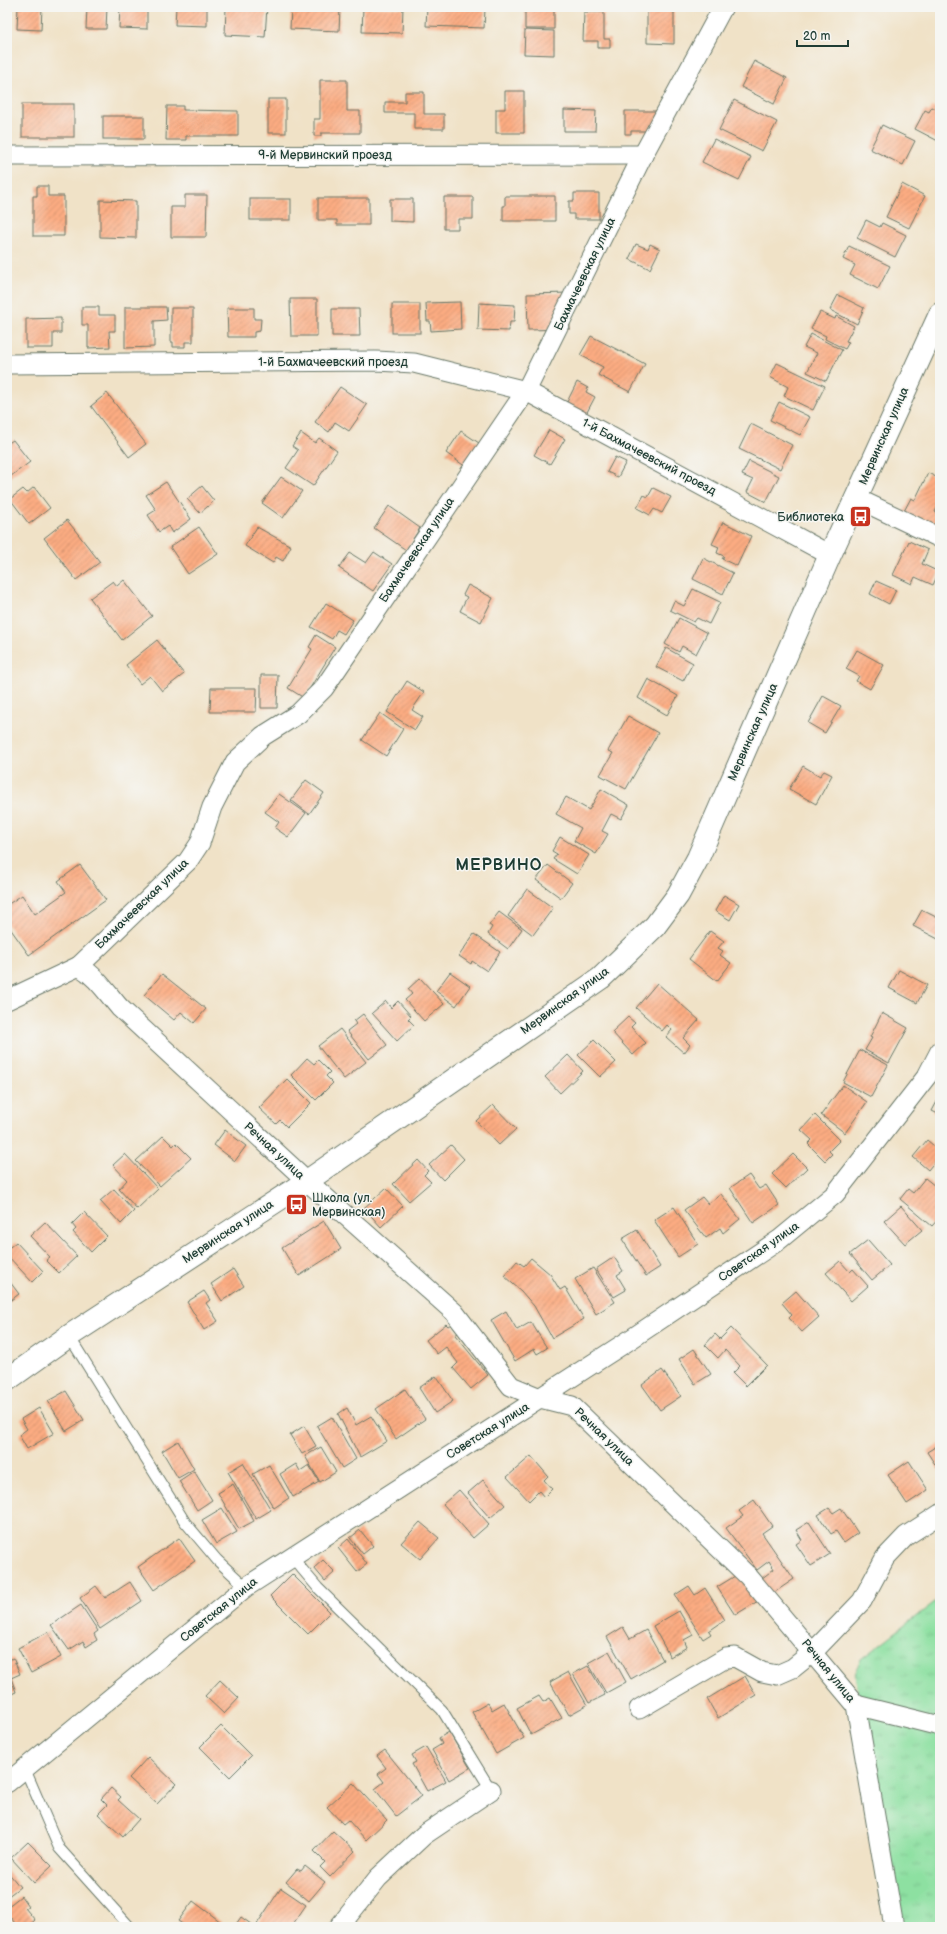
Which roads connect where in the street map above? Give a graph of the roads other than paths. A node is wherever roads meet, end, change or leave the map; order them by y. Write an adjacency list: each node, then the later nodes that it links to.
1 (723, 7): 2 (street, Бахмачеевская улица)
2 (644, 155): 3 (street, 9-й Мервинский проезд); 6 (street, Бахмачеевская улица)
3 (7, 156)
4 (940, 314): 7 (street, Мервинская улица)
5 (7, 364): 6 (street, 1-й Бахмачеевский проезд)
6 (526, 391): 9 (street, 1-й Бахмачеевский проезд); 10 (street, Бахмачеевская улица)
7 (856, 498): 8 (street); 9 (street, Мервинская улица)
8 (940, 538)
9 (830, 555): 13 (street, Мервинская улица)
10 (79, 966): 11 (street, Бахмачеевская улица); 13 (street, Речная улица)
11 (7, 1000)
12 (940, 1052): 16 (street, Советская улица)
13 (307, 1181): 14 (street, Мервинская улица); 16 (street, Речная улица)
14 (69, 1336): 15 (street, Мервинская улица); 19 (lane)
15 (7, 1380)
16 (540, 1398): 18 (street, Советская улица); 20 (street, Речная улица)
17 (940, 1514): 20 (street)
18 (291, 1556): 19 (street, Советская улица); 26 (lane)
19 (246, 1587): 24 (street, Советская улица)
20 (813, 1652): 21 (street, Речная улица); 22 (street)
21 (856, 1705): 23 (street); 29 (street, Речная улица)
22 (639, 1709)
23 (940, 1726)
24 (25, 1769): 25 (street, Советская улица); 27 (lane)
25 (7, 1783)
26 (491, 1790): 28 (street)
27 (130, 1927)
28 (339, 1927)
29 (894, 1927)

